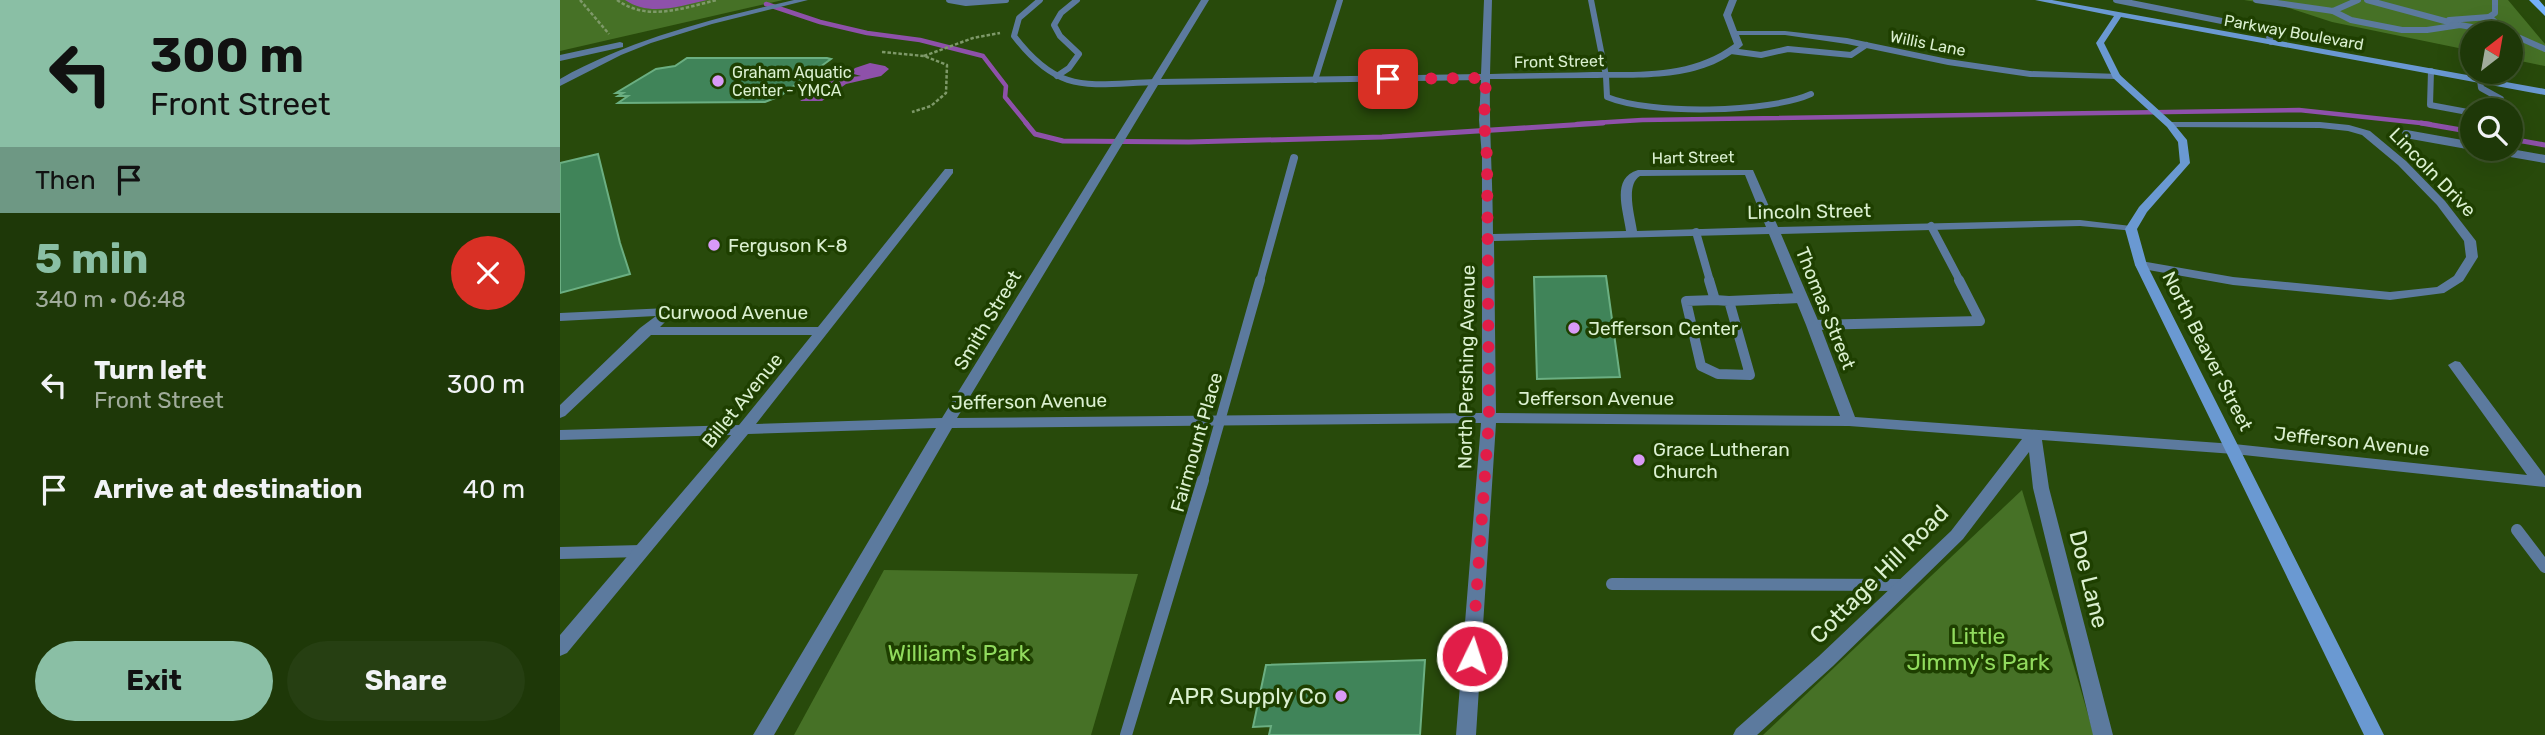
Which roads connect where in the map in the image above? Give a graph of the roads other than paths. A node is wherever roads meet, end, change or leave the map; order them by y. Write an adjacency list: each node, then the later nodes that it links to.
1 (949, 0): 18 (lane)
2 (1006, 0): 18 (lane)
3 (1040, 0): 36 (lane)
4 (1077, 0): 36 (lane)
5 (1205, 0): 42 (street, Smith Street)
6 (1340, 0): 41 (lane)
7 (1488, 0): 40 (street, North Pershing Avenue)
8 (1591, 0): 37 (lane)
9 (1733, 0): 27 (street)
10 (2039, 0): 22 (street, Parkway Boulevard)
11 (2116, 0): 19 (lane)
12 (2256, 0): 20 (lane)
13 (2358, 0): 20 (lane)
14 (2367, 0): 24 (lane)
15 (2495, 0): 23 (lane)
16 (2535, 0): 21 (main road)
17 (800, 1): 28 (street)
18 (971, 1)
19 (2133, 1): 22 (lane); 30 (lane)
20 (2333, 11): 26 (lane)
21 (2545, 13)
22 (2119, 15): 30 (street, Parkway Boulevard); 38 (street)
23 (2489, 17): 24 (lane); 25 (lane)
24 (2445, 21): 26 (lane)
25 (2494, 21)
26 (2460, 25)
27 (1735, 33): 31 (street, Willis Lane); 33 (street)
28 (655, 37): 34 (street); 43 (street)
29 (2524, 40): 32 (lane)
30 (2270, 42): 35 (street, Parkway Boulevard)
31 (1867, 45): 33 (lane); 38 (street, Willis Lane)
32 (2545, 49)
33 (1731, 51): 37 (street, Front Street)
34 (560, 58)
35 (2431, 71): 39 (street, Parkway Boulevard); 49 (lane)
36 (1056, 76): 42 (lane)
37 (1606, 76): 40 (street, Front Street); 47 (lane)
38 (2116, 76): 50 (street)
39 (2460, 76)
40 (1486, 78): 41 (street, Front Street); 63 (street, North Pershing Avenue)
41 (1315, 80): 42 (street, Front Street)
42 (1156, 82): 77 (street, Smith Street)
43 (560, 83)
44 (2480, 84): 48 (lane)
45 (2502, 84): 46 (street, Parkway Boulevard)
46 (2545, 92)
47 (1811, 94)
48 (2499, 98)
49 (2460, 111)
50 (2170, 125): 59 (street); 64 (street, Lincoln Drive)
51 (2406, 134): 52 (lane)
52 (2460, 144)
53 (2523, 155): 55 (lane)
54 (1294, 158): 75 (lane, Fairmount Place)
55 (2545, 159)
56 (948, 171): 71 (street, Billet Avenue)
57 (1749, 172): 60 (street, Thomas Street); 62 (street, Hart Street)
58 (1931, 226): 59 (street, Lincoln Street); 60 (street, Lincoln Street); 69 (lane)
59 (2131, 229): 64 (street, North Beaver Street)
60 (1774, 230): 61 (street, Lincoln Street); 65 (street, Thomas Street)
61 (1696, 232): 62 (street, Lincoln Street); 66 (lane)
62 (1632, 234): 63 (street, Lincoln Street)
63 (1488, 238): 74 (street, North Pershing Avenue)
64 (2141, 265): 81 (street, North Beaver Street)
65 (1800, 298): 67 (lane); 69 (street, Thomas Street)
66 (1716, 300): 67 (lane); 67 (lane)
67 (1729, 300)
68 (560, 317): 70 (street, Curwood Avenue)
69 (1813, 326): 76 (street, Thomas Street)
70 (645, 331): 71 (street, Curwood Avenue); 73 (street)
71 (821, 331): 78 (street, Billet Avenue)
72 (2455, 365): 82 (street)
73 (560, 413)
74 (1489, 418): 75 (street, Jefferson Avenue); 76 (street, Jefferson Avenue); 92 (street, North Pershing Avenue)
75 (1221, 421): 77 (street, Jefferson Avenue); 91 (lane, Fairmount Place)
76 (1849, 421): 80 (street, Jefferson Avenue)
77 (947, 423): 78 (street, Jefferson Avenue); 90 (street, Smith Street)
78 (744, 429): 79 (street, Jefferson Avenue); 84 (street, Billet Avenue)
79 (560, 435)
80 (2034, 435): 81 (street, Jefferson Avenue); 88 (street, Cottage Hill Road); 94 (street, Doe Lane)
81 (2234, 449): 82 (street, Jefferson Avenue); 95 (street, North Beaver Street)
82 (2543, 482)
83 (2517, 530): 86 (lane)
84 (642, 551): 85 (lane); 89 (street, Billet Avenue)
85 (560, 553)
86 (2545, 567)
87 (1612, 584): 88 (lane)
88 (1905, 585): 93 (street, Cottage Hill Road)
89 (560, 648)
90 (763, 735)
91 (1126, 735)
92 (1466, 735)
93 (1744, 735)
94 (2103, 735)
95 (2374, 735)

